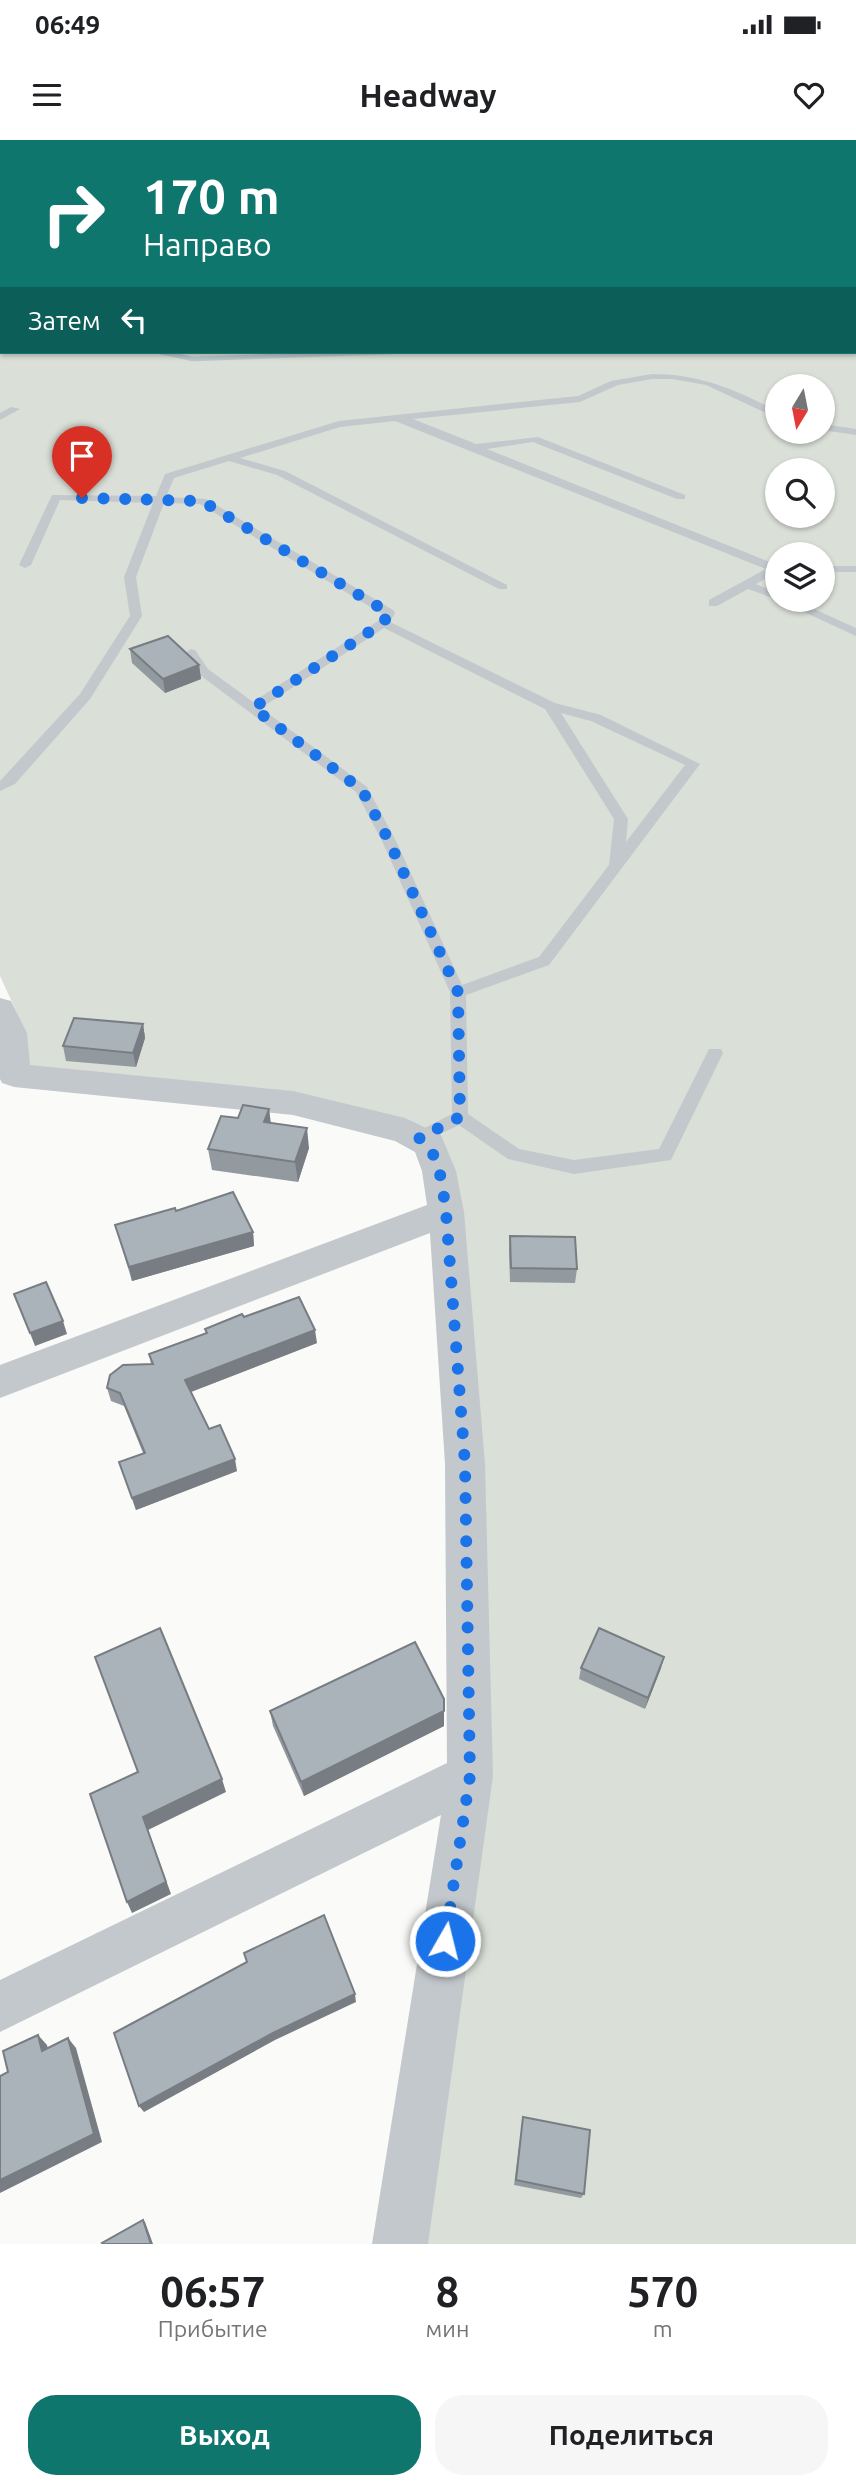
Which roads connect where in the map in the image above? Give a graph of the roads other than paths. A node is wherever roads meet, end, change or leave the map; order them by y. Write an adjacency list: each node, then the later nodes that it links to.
1 (15, 409): 3 (lane)
2 (765, 409): 4 (lane)
3 (0, 417)
4 (375, 419): 7 (lane); 8 (lane)
5 (835, 429): 6 (lane)
6 (856, 432)
7 (473, 448): 9 (lane); 12 (lane)
8 (230, 458): 10 (lane); 17 (lane)
9 (681, 497)
10 (160, 501): 11 (lane); 21 (lane); 26 (lane)
11 (25, 565)
12 (765, 565)
13 (835, 569): 14 (lane)
14 (856, 569)
15 (765, 574): 16 (lane)
16 (747, 584): 18 (lane); 19 (lane)
17 (503, 587)
18 (765, 592)
19 (713, 603)
20 (811, 612): 22 (lane)
21 (383, 623): 24 (lane); 25 (lane)
22 (856, 632)
23 (191, 653): 25 (lane)
24 (550, 706): 27 (lane); 27 (lane)
25 (253, 708): 28 (lane)
26 (0, 787)
27 (616, 864): 28 (lane)
28 (458, 992): 32 (lane)
29 (0, 1009): 31 (street)
30 (715, 1053): 32 (lane)
31 (7, 1077): 33 (street)
32 (460, 1117): 33 (lane)
33 (419, 1138): 34 (street)
34 (446, 1212): 35 (street); 36 (street)
35 (0, 1382)
36 (470, 1776): 37 (street); 38 (street)
37 (0, 2007)
38 (400, 2244)

